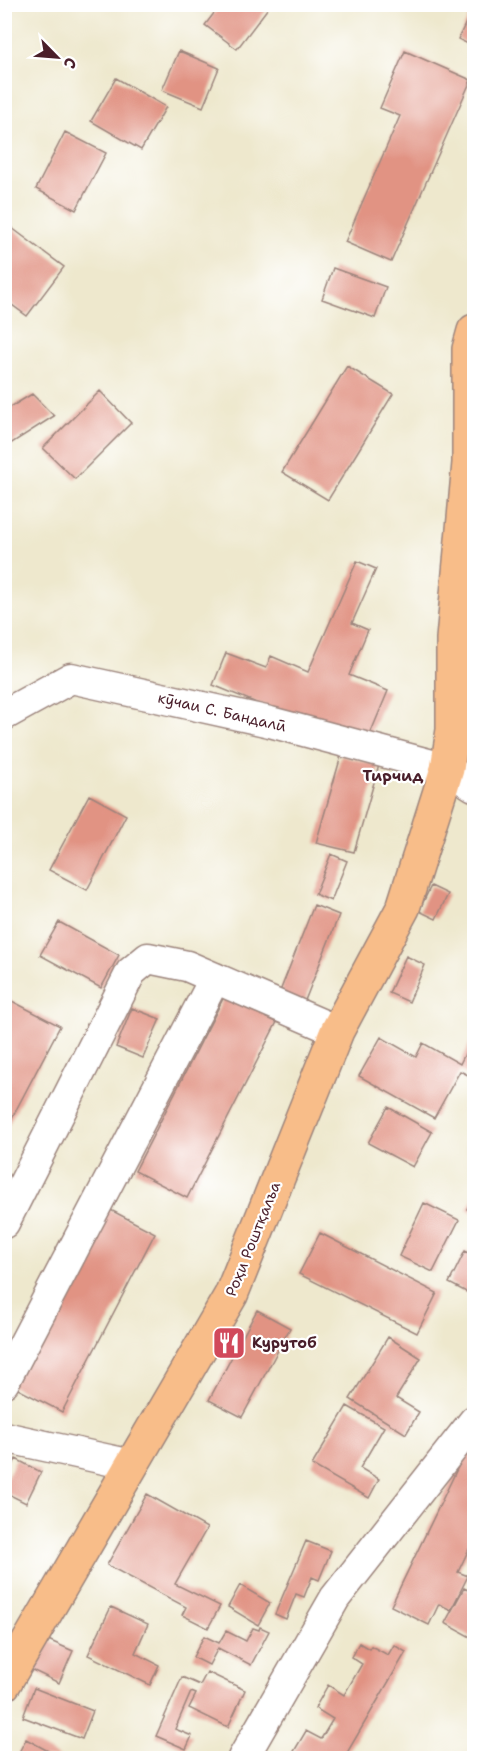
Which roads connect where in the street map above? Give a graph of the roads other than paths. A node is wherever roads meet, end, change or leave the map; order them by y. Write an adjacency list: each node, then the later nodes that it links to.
1 (474, 331): 3 (main road, Роҳи Роштқалъа)
2 (4, 715): 3 (street, кӯчаи С. Бандалӣ)
3 (447, 769): 4 (street, кӯчаи С. Бандалӣ); 6 (main road, Роҳи Роштқалъа)
4 (474, 786)
5 (215, 978): 6 (street); 7 (street); 8 (street)
6 (337, 1031): 11 (main road, Роҳи Роштқалъа)
7 (4, 1223)
8 (4, 1382)
9 (474, 1421): 13 (street)
10 (4, 1437): 11 (street)
11 (132, 1465): 12 (main road, Роҳи Роштқалъа)
12 (4, 1684)
13 (243, 1758)

